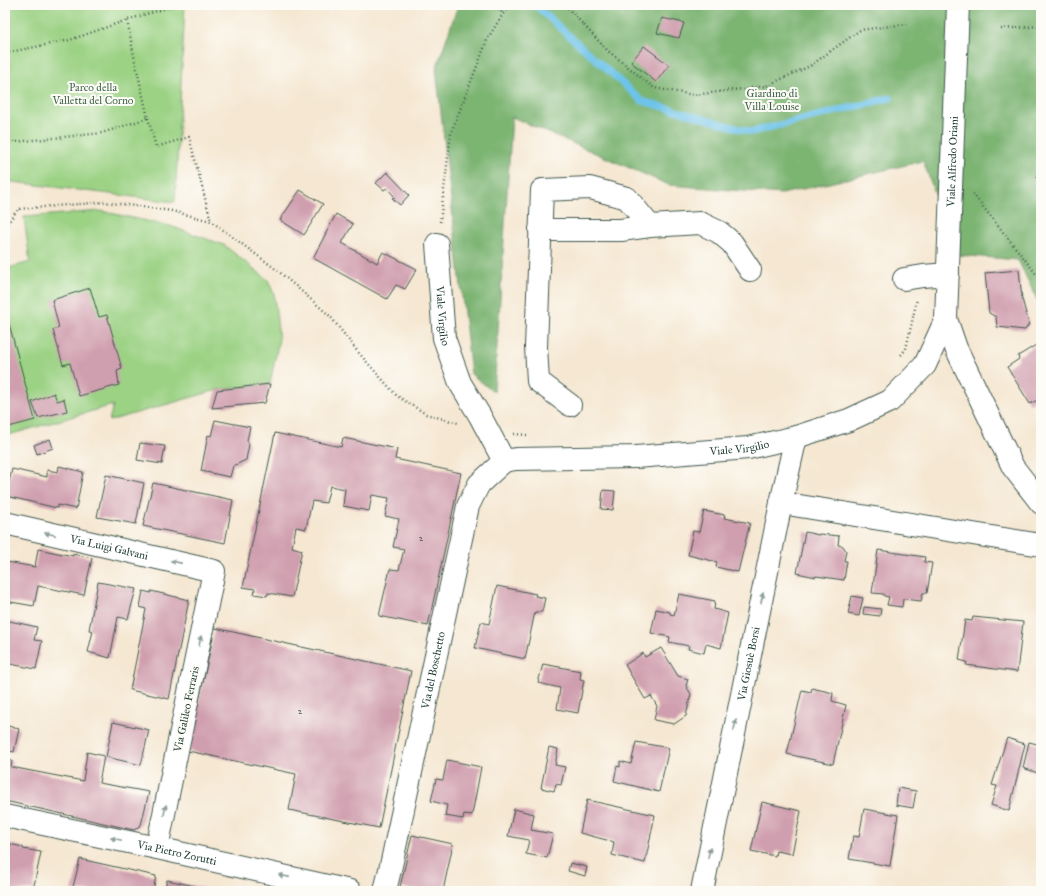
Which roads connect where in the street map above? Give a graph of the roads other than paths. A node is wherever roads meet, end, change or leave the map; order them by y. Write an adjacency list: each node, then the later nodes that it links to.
1 (958, 5): 6 (street, Viale Alfredo Oriani)
2 (650, 226): 3 (street); 3 (street); 5 (street)
3 (540, 230): 9 (street)
4 (437, 244): 11 (street, Viale Virgilio)
5 (750, 270)
6 (948, 274): 7 (street); 8 (street, Viale Alfredo Oriani)
7 (913, 277)
8 (946, 319): 10 (street, Viale Virgilio); 13 (street)
9 (570, 405)
10 (796, 436): 11 (street, Viale Virgilio); 12 (street, Via Giosuè Borsi)
11 (504, 462): 20 (street, Via del Boschetto)
12 (781, 503): 15 (street); 21 (street, Via Giosuè Borsi, one-way to 12)
13 (1041, 503)
14 (5, 524): 16 (street, Via Luigi Galvani, one-way to 14)
15 (1041, 545)
16 (214, 571): 18 (street, Via Galileo Ferraris, one-way to 16)
17 (5, 816): 18 (street, Via Pietro Zorutti, one-way to 17)
18 (157, 848): 19 (street, Via Pietro Zorutti, one-way to 18)
19 (350, 891)
20 (385, 891)
21 (702, 891)

